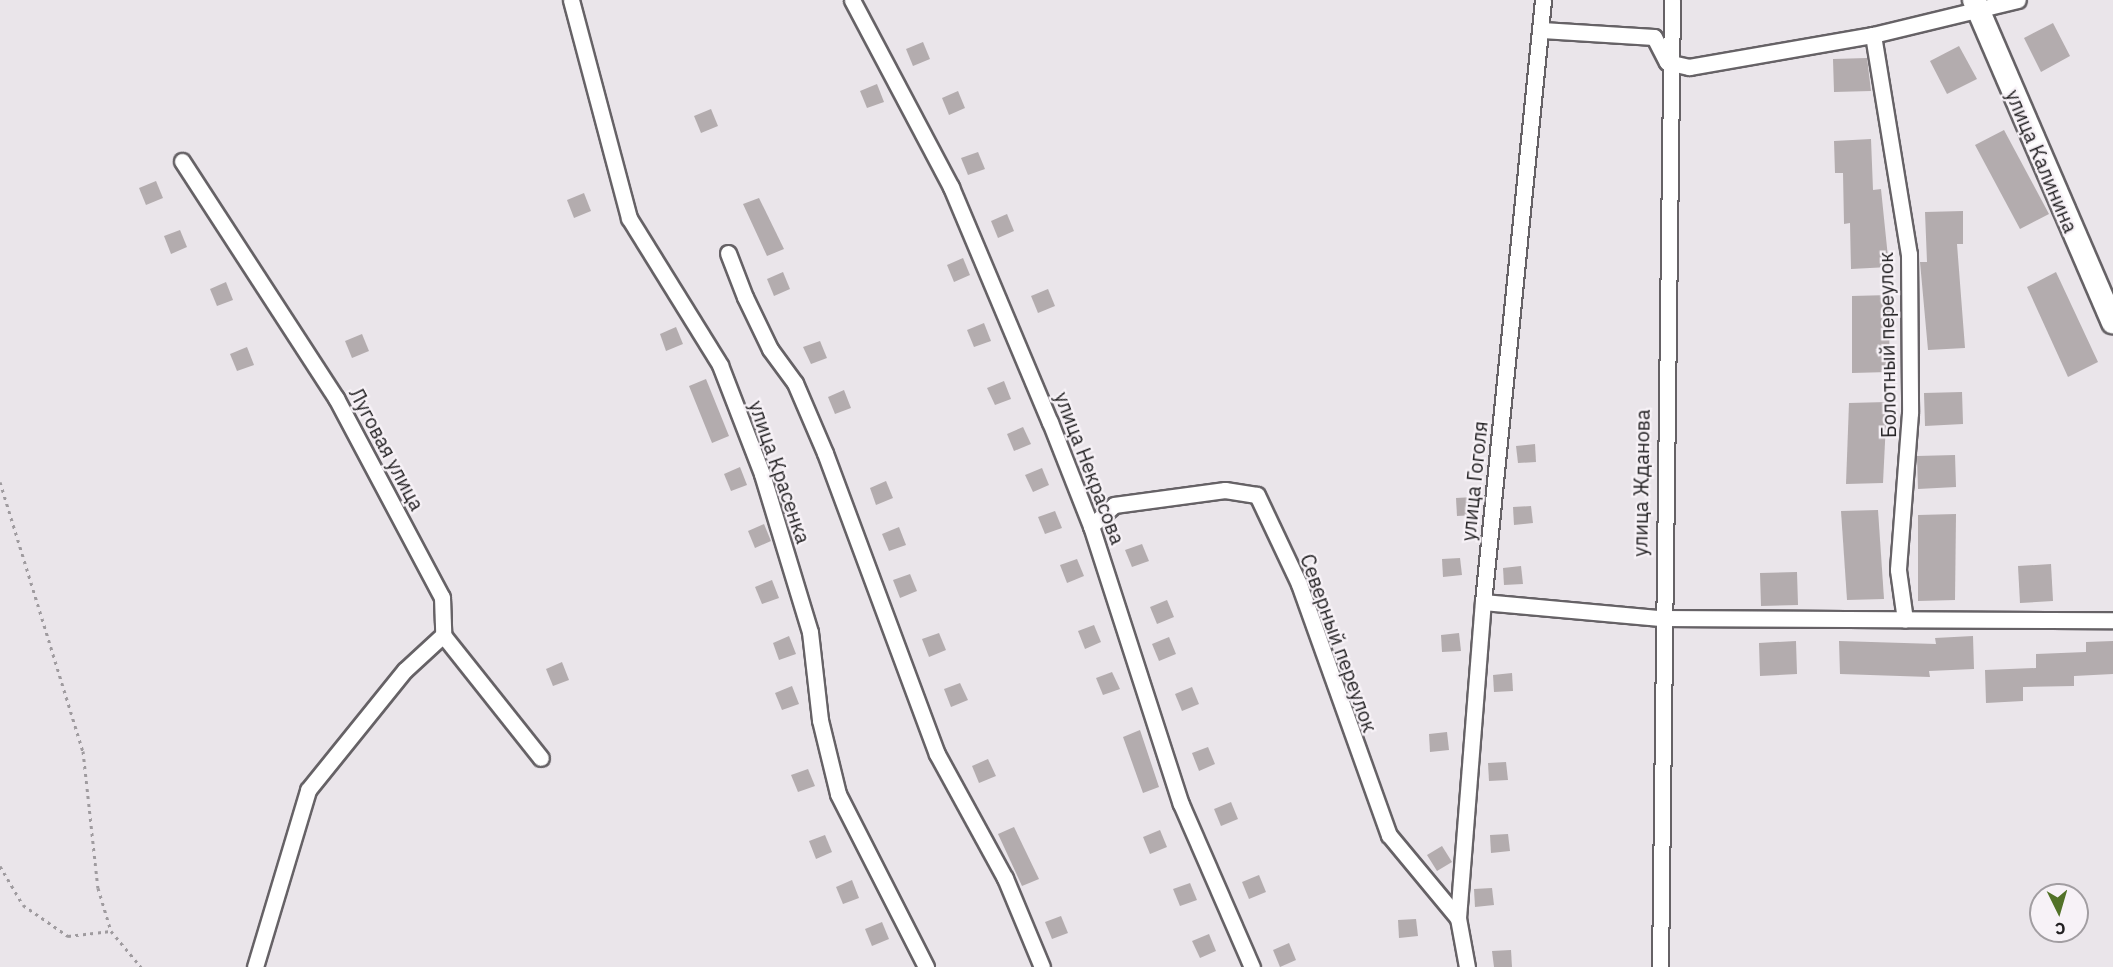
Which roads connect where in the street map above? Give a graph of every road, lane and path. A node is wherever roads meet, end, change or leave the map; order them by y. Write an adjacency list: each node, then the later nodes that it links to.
1 (571, 0): 27 (street, улица Красенка)
2 (852, 0): 15 (street, улица Некрасова)
3 (1543, 0): 7 (street, улица Гоголя)
4 (1672, 0): 9 (street, улица Жданова)
5 (2018, 0): 6 (street)
6 (1975, 5): 8 (street); 12 (street, улица Калинина)
7 (1542, 30): 9 (street); 16 (street, улица Гоголя)
8 (1873, 35): 9 (street); 18 (street, Болотный переулок)
9 (1667, 62): 17 (street, улица Жданова)
10 (182, 161): 20 (street, Луговая улица)
11 (728, 253): 28 (street)
12 (2105, 283): 13 (street, улица Калинина)
13 (2113, 322)
14 (0, 482): 24 (path)
15 (1091, 526): 23 (street, Северный переулок); 29 (street, улица Некрасова)
16 (1483, 602): 17 (street); 23 (street, улица Гоголя)
17 (1660, 618): 18 (street); 31 (street, улица Жданова)
18 (1905, 620): 19 (street)
19 (2113, 620)
20 (443, 634): 21 (street); 26 (street)
21 (541, 758)
22 (0, 866): 24 (path)
23 (1458, 918): 30 (street, улица Гоголя)
24 (111, 931): 25 (path)
25 (141, 967)
26 (255, 967)
27 (926, 967)
28 (1042, 967)
29 (1252, 967)
30 (1467, 967)
31 (1660, 967)

